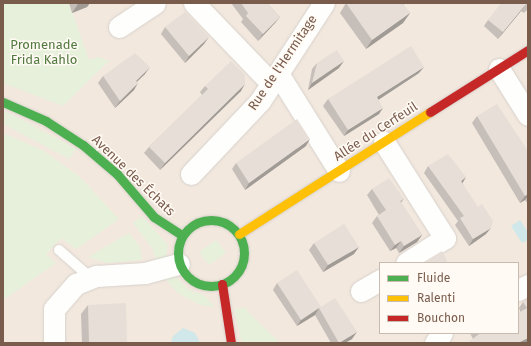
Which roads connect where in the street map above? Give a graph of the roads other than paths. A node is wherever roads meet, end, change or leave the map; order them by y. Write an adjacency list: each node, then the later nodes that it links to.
1 (155, 3): 4 (street)
2 (194, 3): 7 (street)
3 (324, 3): 7 (street, Rue de l'Hermitage)
4 (119, 27)
5 (528, 50): 6 (street, Allée du Cerfeuil)
6 (499, 69): 9 (street); 10 (street, Allée du Cerfeuil)
7 (275, 80): 11 (street); 12 (street, Rue de l'Hermitage)
8 (3, 102): 14 (street, Avenue des Échats)
9 (528, 115)
10 (384, 142): 11 (street, Allée du Cerfeuil); 16 (street)
11 (339, 171): 13 (street, Allée du Cerfeuil)
12 (190, 174)
13 (238, 234): 14 (street); 20 (street)
14 (182, 235): 17 (street)
15 (59, 250): 18 (lane)
16 (408, 262)
17 (179, 264): 18 (street); 20 (street)
18 (91, 278): 25 (street)
19 (379, 281): 23 (street)
20 (222, 284): 26 (street)
21 (528, 285): 22 (street)
22 (519, 290)
23 (361, 291)
24 (441, 334): 27 (street)
25 (54, 343)
26 (231, 343)
27 (435, 343)

